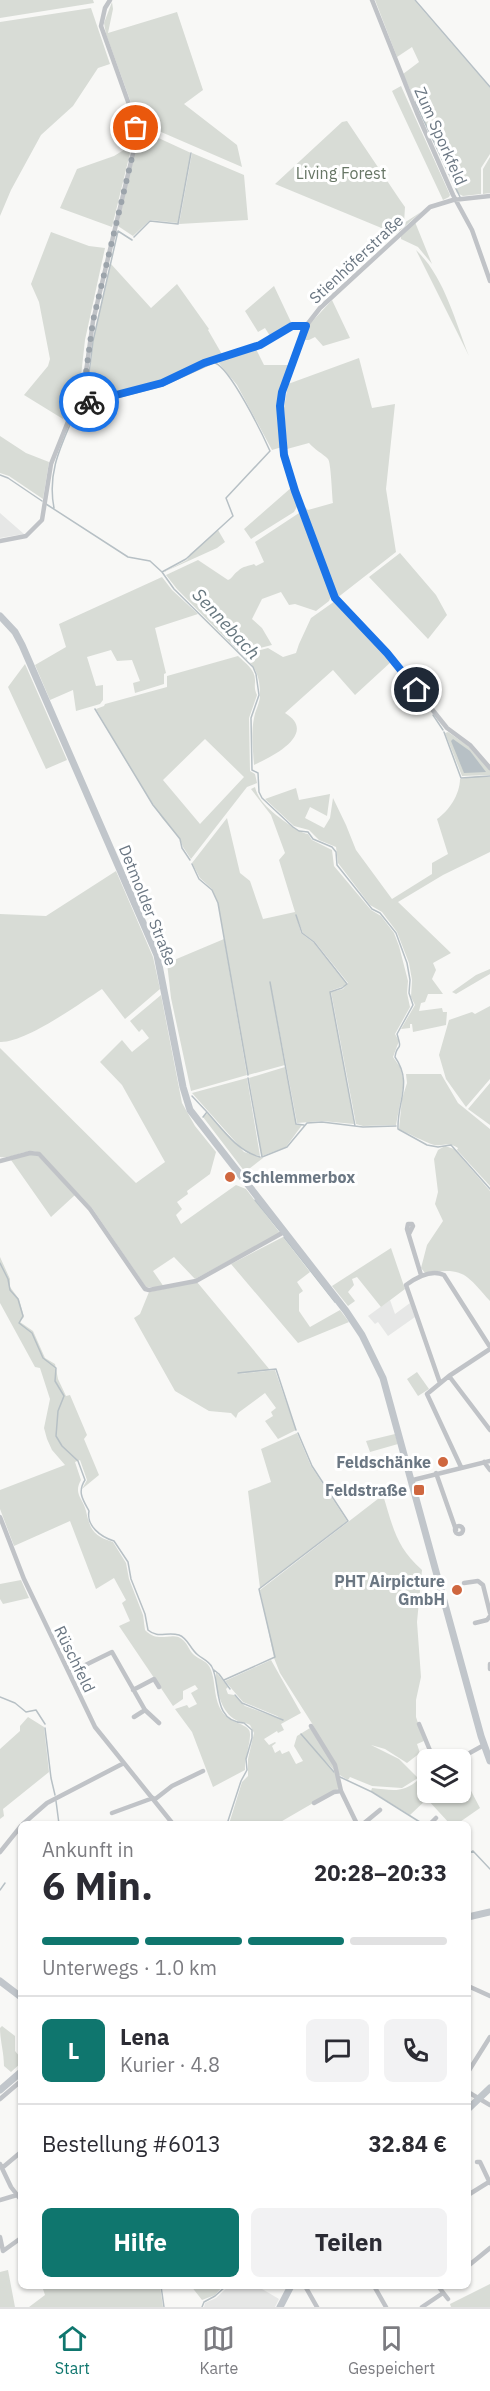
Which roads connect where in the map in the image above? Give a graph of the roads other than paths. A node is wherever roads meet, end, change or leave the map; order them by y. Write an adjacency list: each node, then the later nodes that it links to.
1 (110, 0): 7 (street)
2 (372, 0): 4 (street, Zum Sporkfeld)
3 (490, 196): 4 (street, Stienhöferstraße)
4 (457, 200): 5 (street, Zum Sporkfeld); 6 (street, Stienhöferstraße)
5 (490, 281)
6 (306, 326): 7 (street, Stienhöferstraße); 10 (street)
7 (74, 407): 8 (street)
8 (0, 541)
9 (0, 616): 12 (main road, Detmolder Straße)
10 (490, 768)
11 (0, 1161): 12 (street)
12 (284, 1232): 23 (main road, Detmolder Straße)
13 (409, 1234): 14 (street)
14 (421, 1275): 15 (street); 17 (street)
15 (490, 1348): 16 (street)
16 (449, 1376): 17 (street); 18 (street)
17 (440, 1383): 20 (street)
18 (490, 1430)
19 (487, 1461): 20 (street); 21 (street)
20 (461, 1467): 22 (street)
21 (490, 1470)
22 (436, 1473): 23 (street); 25 (street)
23 (413, 1480): 37 (main road, Detmolder Straße)
24 (0, 1517): 29 (street, Rüschfeld)
25 (456, 1530)
26 (464, 1583): 27 (street)
27 (490, 1615): 28 (street)
28 (475, 1623)
29 (69, 1672): 31 (street); 41 (street, Rüschfeld)
30 (159, 1687): 31 (street)
31 (133, 1690): 32 (street)
32 (145, 1710): 33 (street); 34 (street)
33 (134, 1718)
34 (159, 1723)
35 (419, 1724): 38 (street)
36 (311, 1726): 43 (street)
37 (487, 1746): 39 (street); 40 (main road, Detmolder Straße)
38 (429, 1749)
39 (471, 1753)
40 (490, 1761)
41 (124, 1762): 44 (street, Rüschfeld); 49 (street)
42 (203, 1771): 44 (street)
43 (341, 1791): 45 (street); 51 (street)
44 (153, 1799): 47 (street); 50 (street, Rüschfeld)
45 (314, 1803)
46 (380, 1810): 52 (street)
47 (112, 1813)
48 (436, 1818): 53 (street)
49 (27, 1821)
50 (171, 1821)
51 (356, 1821)
52 (367, 1821)
53 (433, 1821)
54 (18, 1830): 55 (street)
55 (0, 1852)
56 (490, 1912): 57 (main road)
57 (471, 1916)
58 (0, 1981): 60 (main road)
59 (471, 1987): 61 (street)
60 (18, 1995)
61 (490, 1996)
62 (490, 2037): 63 (street)
63 (471, 2067)
64 (18, 2075): 67 (main road)
65 (18, 2084): 69 (street)
66 (490, 2088): 70 (main road)
67 (0, 2090)
68 (471, 2094): 70 (street)
69 (0, 2099)
70 (479, 2099): 71 (street); 72 (main road)
71 (490, 2105)
72 (471, 2106)
73 (18, 2154): 75 (street)
74 (477, 2162): 78 (street)
75 (1, 2166): 76 (street)
76 (7, 2178): 77 (street); 80 (street)
77 (0, 2180)
78 (490, 2182): 79 (street)
79 (471, 2193)
80 (17, 2195): 81 (street)
81 (0, 2200)
82 (0, 2237): 83 (street)
83 (18, 2240)
84 (490, 2248): 85 (street)
85 (471, 2264)
86 (289, 2289): 92 (main road)
87 (307, 2289): 93 (street)
88 (376, 2289): 94 (street)
89 (440, 2289): 90 (street)
90 (442, 2293): 91 (street); 95 (street)
91 (448, 2299)
92 (280, 2307)
93 (317, 2307)
94 (386, 2307)
95 (423, 2307)

